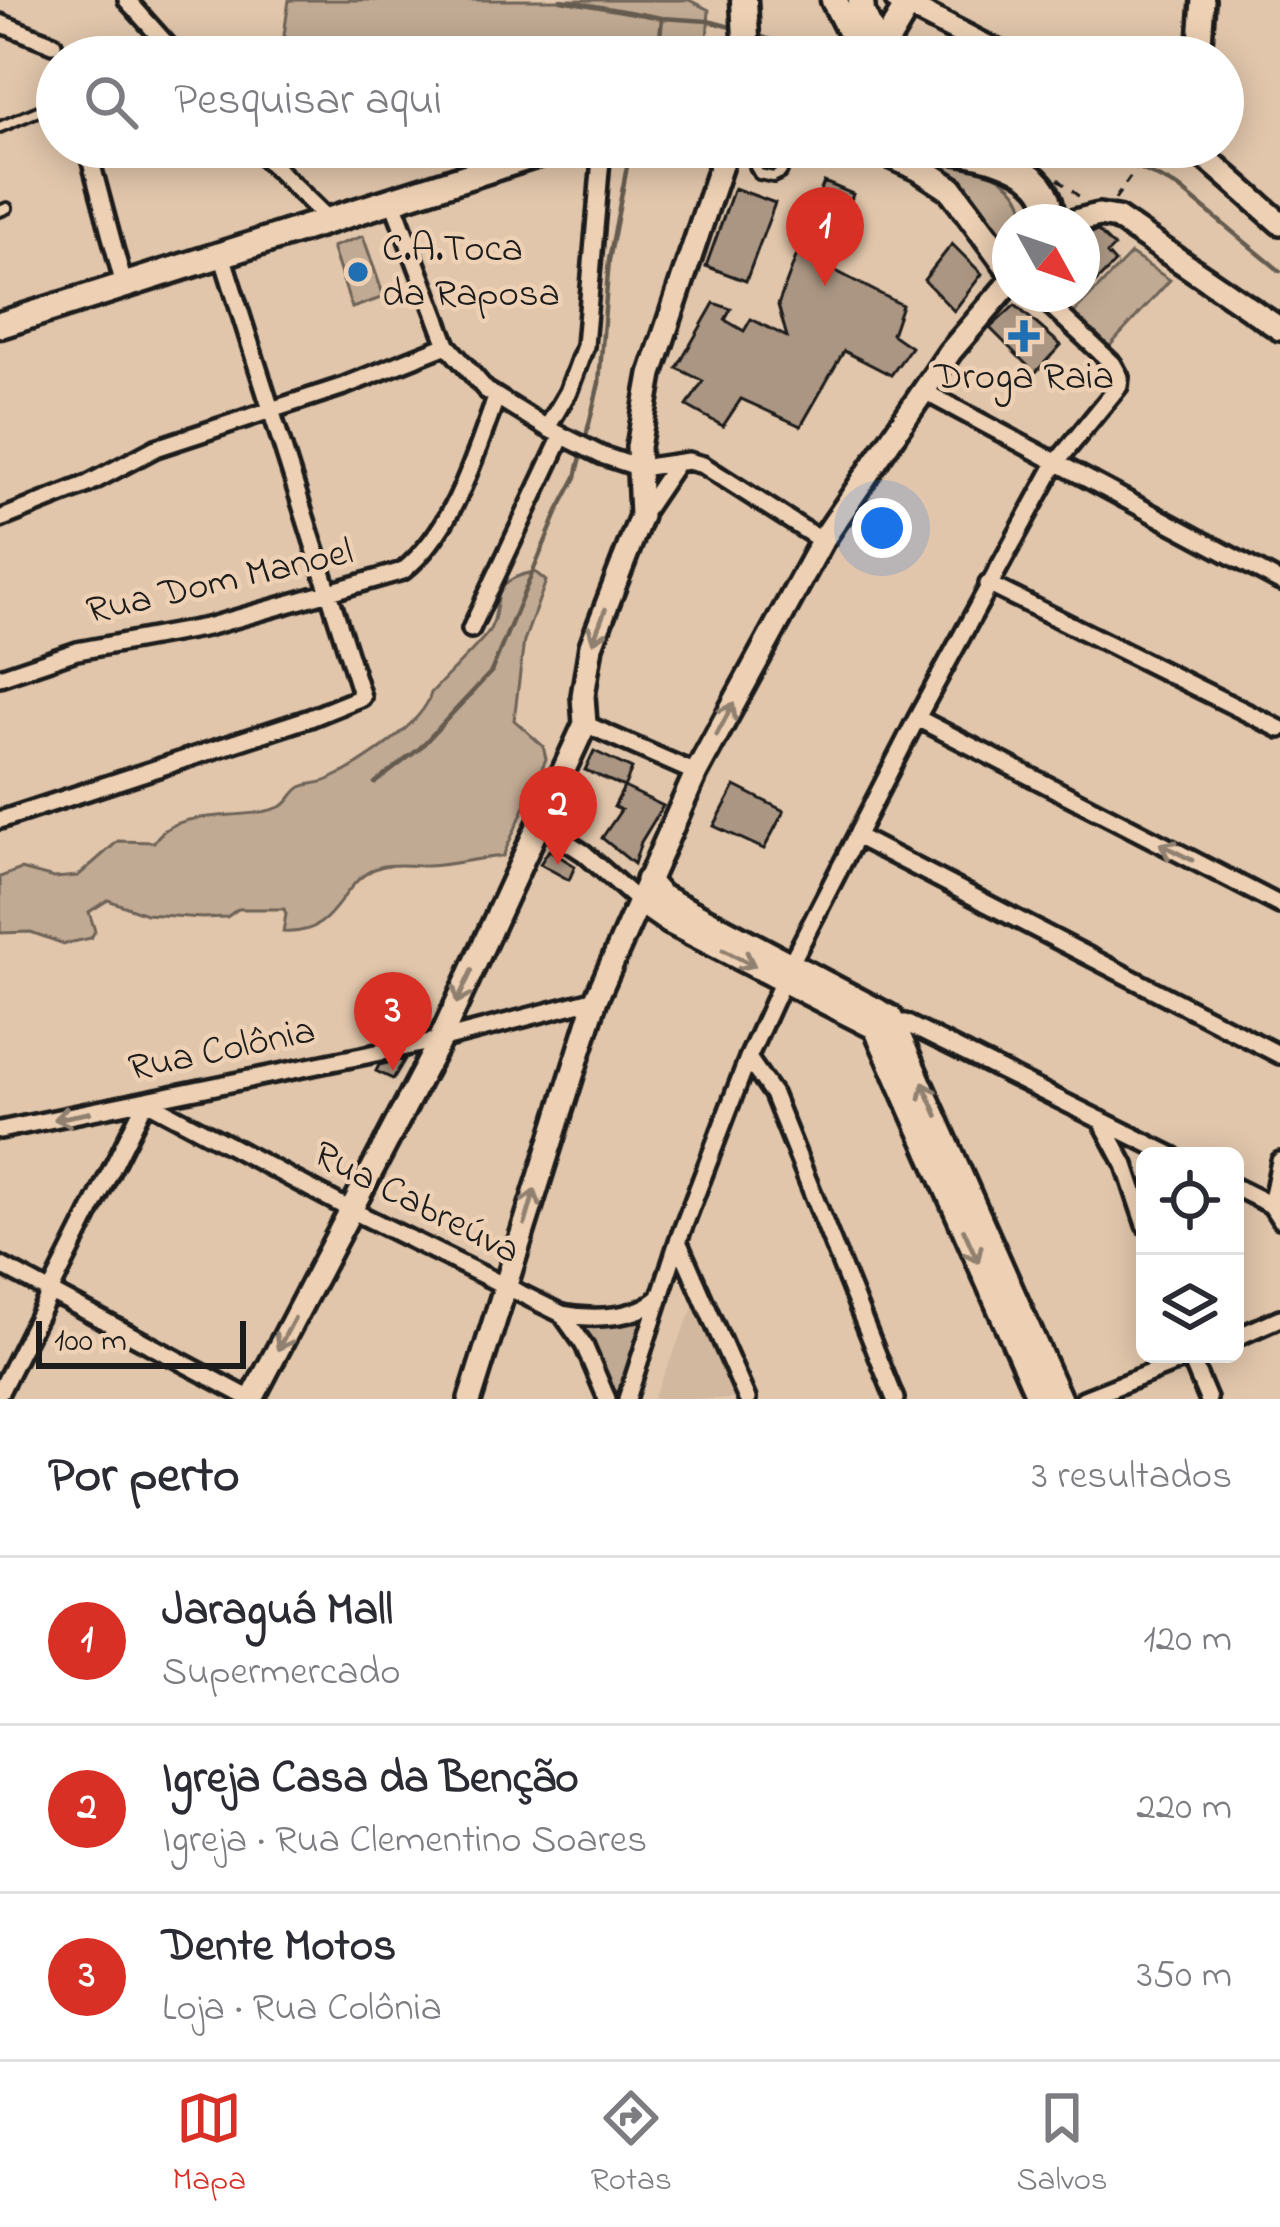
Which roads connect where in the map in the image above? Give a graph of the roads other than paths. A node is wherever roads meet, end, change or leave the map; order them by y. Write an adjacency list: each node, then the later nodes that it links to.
1 (127, 0): 8 (street)
2 (834, 0): 10 (main road)
3 (861, 0): 11 (main road)
4 (1203, 0): 14 (street)
5 (744, 2): 9 (main road)
6 (904, 2): 12 (main road); 13 (street)
7 (0, 23): 15 (street)
8 (159, 36)
9 (746, 36)
10 (859, 36)
11 (867, 36)
12 (882, 36)
13 (968, 36)
14 (1200, 36)
15 (36, 37)
16 (36, 112): 17 (lane)
17 (0, 127)
18 (93, 168): 37 (street)
19 (276, 168): 31 (street)
20 (496, 168): 28 (main road)
21 (600, 168): 46 (street)
22 (719, 168): 49 (street)
23 (755, 168): 24 (lane)
24 (784, 168)
25 (919, 168): 33 (main road)
26 (1017, 168): 29 (main road)
27 (1218, 168): 32 (street)
28 (393, 202): 31 (main road); 42 (street)
29 (1048, 204)
30 (1100, 215): 41 (street)
31 (330, 221): 36 (main road)
32 (1280, 223)
33 (984, 238): 34 (main road); 35 (main road)
34 (992, 241)
35 (992, 247)
36 (223, 255): 37 (main road); 45 (street)
37 (124, 285): 40 (main road)
38 (992, 303): 43 (street)
39 (1057, 312): 47 (street)
40 (0, 326)
41 (1280, 328)
42 (447, 345): 44 (street); 45 (street)
43 (925, 392): 47 (street); 52 (street)
44 (496, 398): 46 (street); 55 (street, Rua Dom Manoel)
45 (271, 410): 51 (street); 55 (street)
46 (560, 435): 49 (street); 56 (street)
47 (1056, 463): 53 (street); 54 (street)
48 (676, 464): 49 (street); 50 (street); 52 (street)
49 (640, 468): 50 (street)
50 (641, 516): 59 (street, one-way to 59)
51 (0, 519)
52 (822, 541): 61 (street, one-way to 52)
53 (1280, 582)
54 (988, 584): 58 (street); 60 (street)
55 (330, 595): 57 (street, Rua Dom Manoel); 62 (street)
56 (471, 629)
57 (0, 677)
58 (917, 718): 64 (street); 66 (street, one-way to 58)
59 (585, 724): 61 (street); 63 (street)
60 (1280, 729)
61 (696, 773): 65 (street)
62 (0, 820)
63 (539, 824): 65 (street); 70 (street, one-way to 70)
64 (858, 837): 67 (street); 71 (street)
65 (642, 891): 67 (street); 68 (street)
66 (1280, 905)
67 (787, 971): 69 (street); 72 (street); 101 (street, one-way to 101)
68 (596, 999): 70 (street, Rua Colônia); 86 (street, one-way to 68)
69 (896, 1023): 74 (street); 102 (street, one-way to 69)
70 (440, 1040): 73 (street, Rua Colônia); 82 (street)
71 (1280, 1055)
72 (748, 1058): 84 (street); 100 (street)
73 (146, 1101): 75 (street, Rua Colônia, one-way to 75); 82 (street, Rua Cabreúva); 87 (street)
74 (1101, 1120): 76 (street); 79 (street)
75 (0, 1130)
76 (1146, 1142): 77 (street); 79 (street)
77 (1156, 1147)
78 (1280, 1161): 83 (street)
79 (1124, 1165): 81 (street)
80 (1244, 1193): 83 (street)
81 (1136, 1199)
82 (351, 1210): 86 (street, Rua Cabreúva); 95 (street, one-way to 95)
83 (1275, 1212)
84 (678, 1241): 88 (street); 99 (street)
85 (0, 1265): 87 (street)
86 (507, 1287): 89 (street, Rua Cabreúva); 96 (street)
87 (50, 1291): 94 (street); 95 (street)
88 (663, 1294): 89 (street, Rua Cabreúva); 98 (street)
89 (562, 1314): 97 (street)
90 (1280, 1318): 91 (street)
91 (1244, 1334)
92 (1172, 1363): 103 (street)
93 (1195, 1363): 104 (street)
94 (0, 1392)
95 (251, 1399)
96 (470, 1399)
97 (607, 1399)
98 (627, 1399)
99 (747, 1399)
100 (895, 1399)
101 (1039, 1399)
102 (1060, 1399)
103 (1084, 1399)
104 (1208, 1399)

